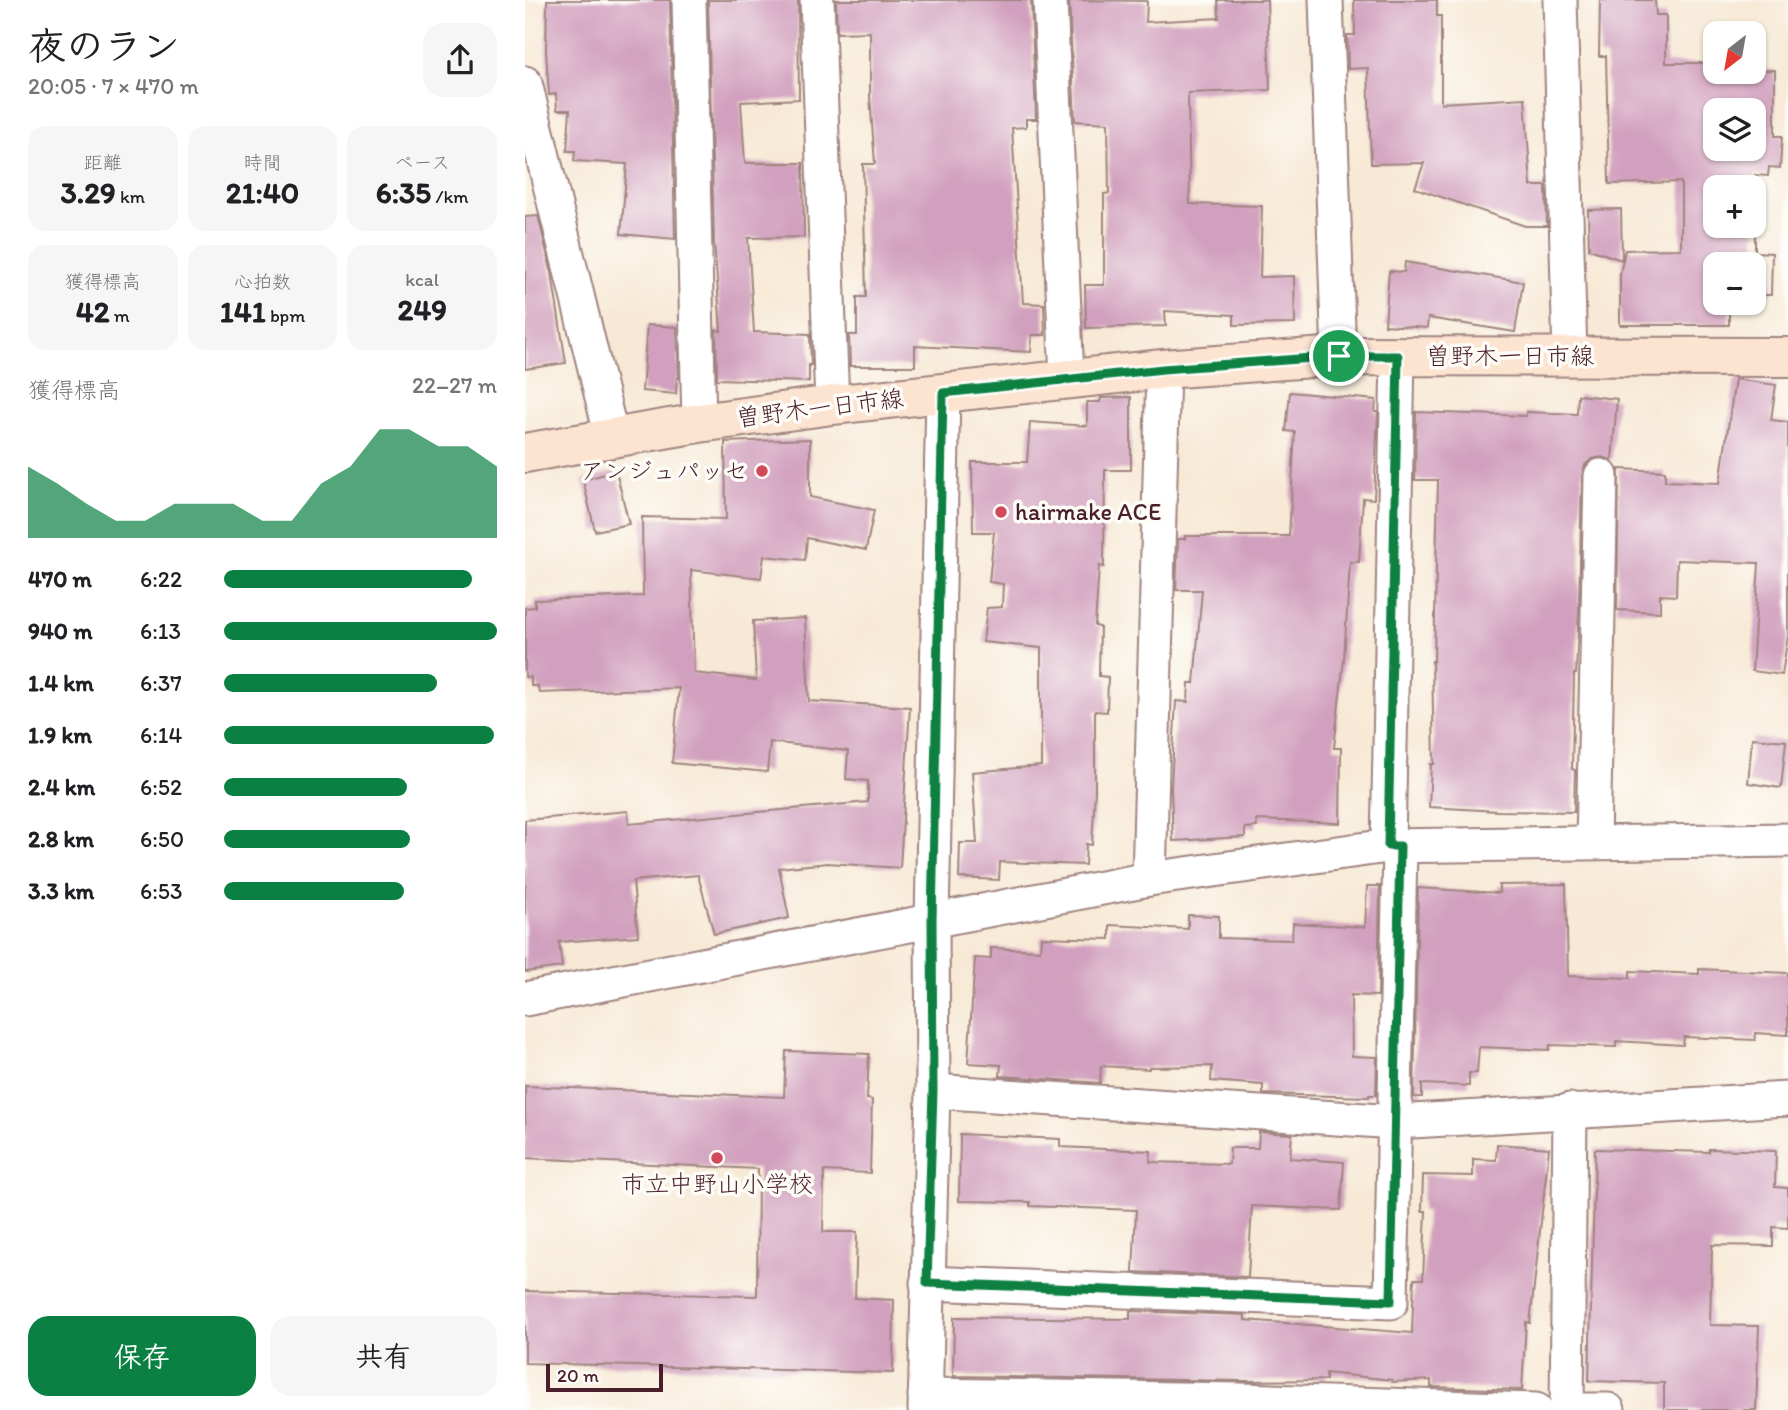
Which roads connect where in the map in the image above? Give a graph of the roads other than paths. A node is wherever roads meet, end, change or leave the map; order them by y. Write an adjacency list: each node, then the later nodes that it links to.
1 (689, 0): 15 (street)
2 (817, 0): 14 (street)
3 (1049, 0): 12 (street)
4 (1326, 0): 7 (street)
5 (1560, 0): 10 (street)
6 (525, 83): 16 (street)
7 (1339, 356): 8 (main road, 曽野木一日市線); 11 (main road, 曽野木一日市線)
8 (1398, 356): 10 (main road, 曽野木一日市線); 21 (street)
9 (1788, 356): 10 (main road, 曽野木一日市線)
10 (1570, 357)
11 (1163, 369): 12 (main road, 曽野木一日市線); 22 (street)
12 (1067, 378): 13 (main road, 曽野木一日市線)
13 (943, 393): 14 (main road, 曽野木一日市線); 23 (street)
14 (832, 405): 15 (main road, 曽野木一日市線)
15 (699, 423): 16 (main road, 曽野木一日市線)
16 (612, 438): 17 (main road, 曽野木一日市線)
17 (525, 453)
18 (1601, 476): 20 (street)
19 (1788, 840): 20 (street)
20 (1593, 842): 21 (street)
21 (1394, 846): 22 (street); 28 (street)
22 (1149, 879): 23 (street)
23 (932, 921): 24 (street); 25 (street)
24 (525, 999)
25 (933, 1091): 28 (street); 29 (street)
26 (1788, 1099): 27 (street)
27 (1570, 1110): 28 (street); 33 (street)
28 (1395, 1122): 29 (street)
29 (927, 1283): 30 (street)
30 (925, 1402): 31 (street)
31 (1242, 1405): 32 (street)
32 (1536, 1410)
33 (1567, 1410)
34 (1584, 1410): 35 (street)
35 (1608, 1410)

